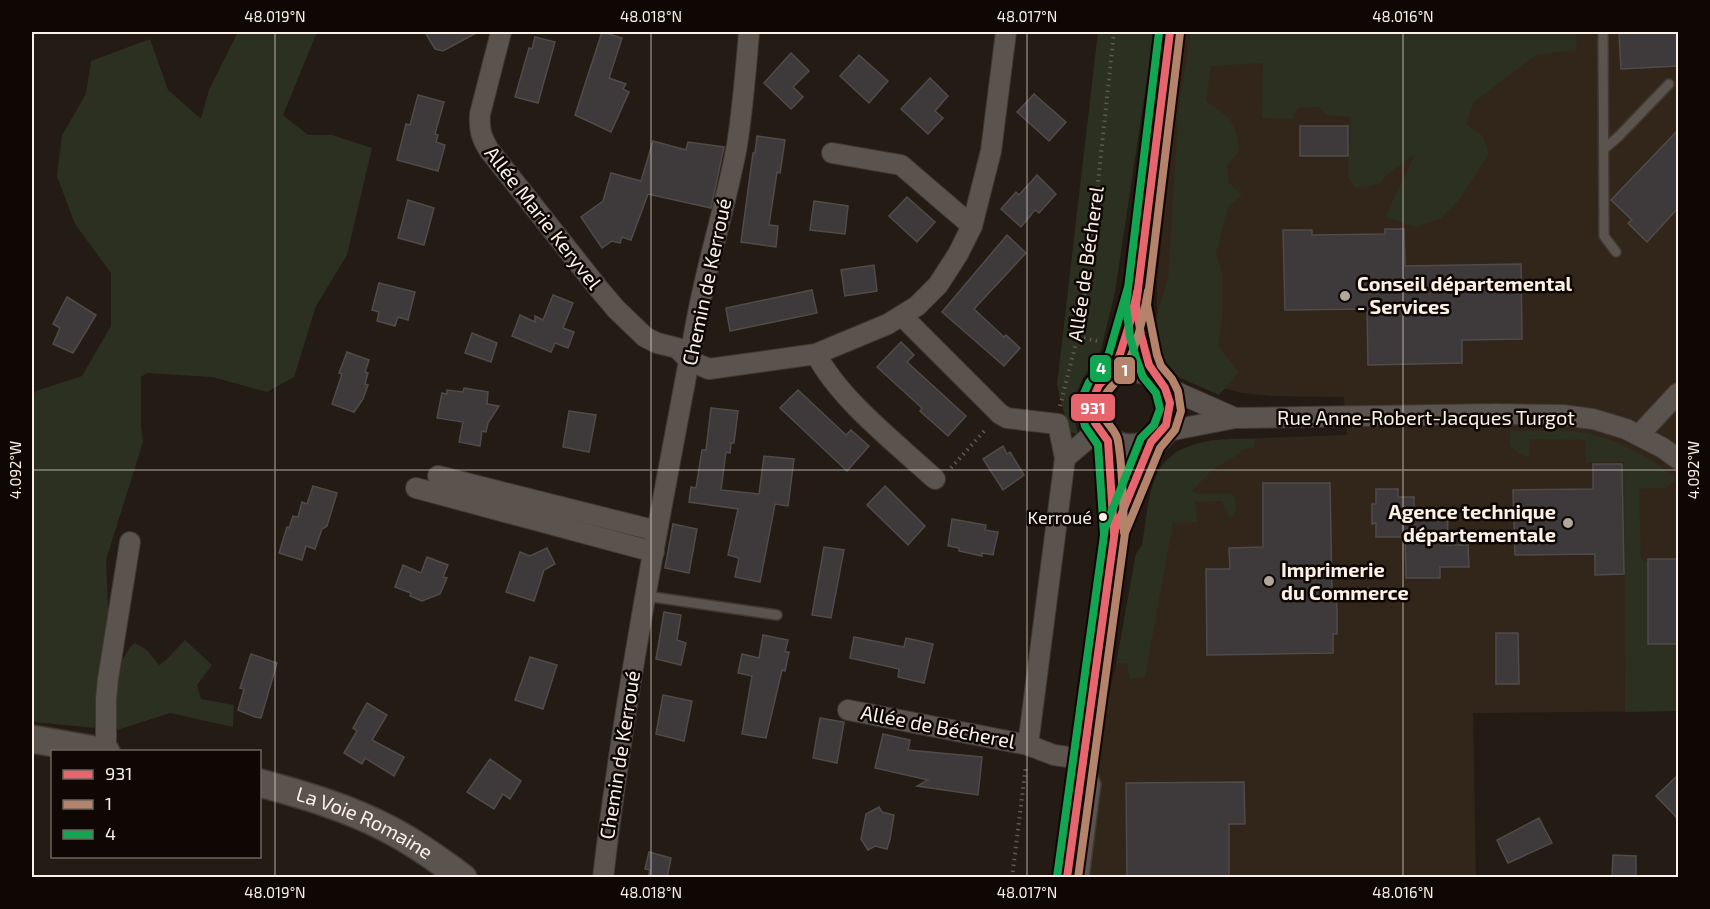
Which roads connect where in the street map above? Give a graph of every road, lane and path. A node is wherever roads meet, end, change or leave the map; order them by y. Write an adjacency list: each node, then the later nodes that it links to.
1 (501, 32): 15 (street, Allée Marie Keryvel)
2 (749, 32): 15 (street, Chemin de Kerroué)
3 (1006, 32): 10 (street, Allée Marie Keryvel)
4 (1114, 32): 21 (path, Allée de Bécherel)
5 (1170, 32): 12 (main road)
6 (1603, 32): 8 (lane)
7 (1669, 84): 8 (lane)
8 (1604, 148): 11 (lane)
9 (832, 153): 10 (street)
10 (972, 226): 13 (street, Allée Marie Keryvel)
11 (1616, 252)
12 (1136, 305): 16 (main road); 17 (main road)
13 (902, 316): 14 (street, Allée Marie Keryvel); 19 (street)
14 (816, 354): 15 (street, Allée Marie Keryvel); 28 (street)
15 (690, 361): 31 (street, Chemin de Kerroué)
16 (1111, 374): 17 (main road); 23 (main road)
17 (1158, 381): 20 (street, Rue Anne-Robert-Jacques Turgot); 24 (main road)
18 (1678, 393): 22 (street)
19 (1000, 414): 21 (street); 28 (path)
20 (1235, 418): 22 (street, Rue Anne-Robert-Jacques Turgot); 24 (street, Rue Anne-Robert-Jacques Turgot)
21 (1058, 424): 25 (street, Allée de Bécherel)
22 (1639, 435): 26 (street, Rue Anne-Robert-Jacques Turgot)
23 (1103, 436): 24 (main road); 25 (street); 30 (main road)
24 (1157, 437): 30 (main road)
25 (1065, 458): 38 (street, Allée de Bécherel)
26 (1678, 459)
27 (438, 476): 31 (street)
28 (935, 479)
29 (416, 488): 33 (street)
30 (1115, 530): 41 (main road)
31 (657, 531): 33 (street, Chemin de Kerroué)
32 (130, 542): 40 (street)
33 (654, 552): 34 (street, Chemin de Kerroué)
34 (646, 597): 35 (lane); 44 (street, Chemin de Kerroué)
35 (777, 615)
36 (848, 710): 38 (street, Allée de Bécherel)
37 (32, 739): 39 (main road)
38 (1028, 745): 41 (street, Allée de Bécherel); 45 (path, Allée de Bécherel)
39 (100, 750)
40 (106, 750)
41 (1082, 759): 46 (main road); 47 (lane)
42 (261, 783): 43 (main road, La Voie Romaine)
43 (463, 878)
44 (603, 878)
45 (1012, 878)
46 (1067, 878)
47 (1084, 878)

